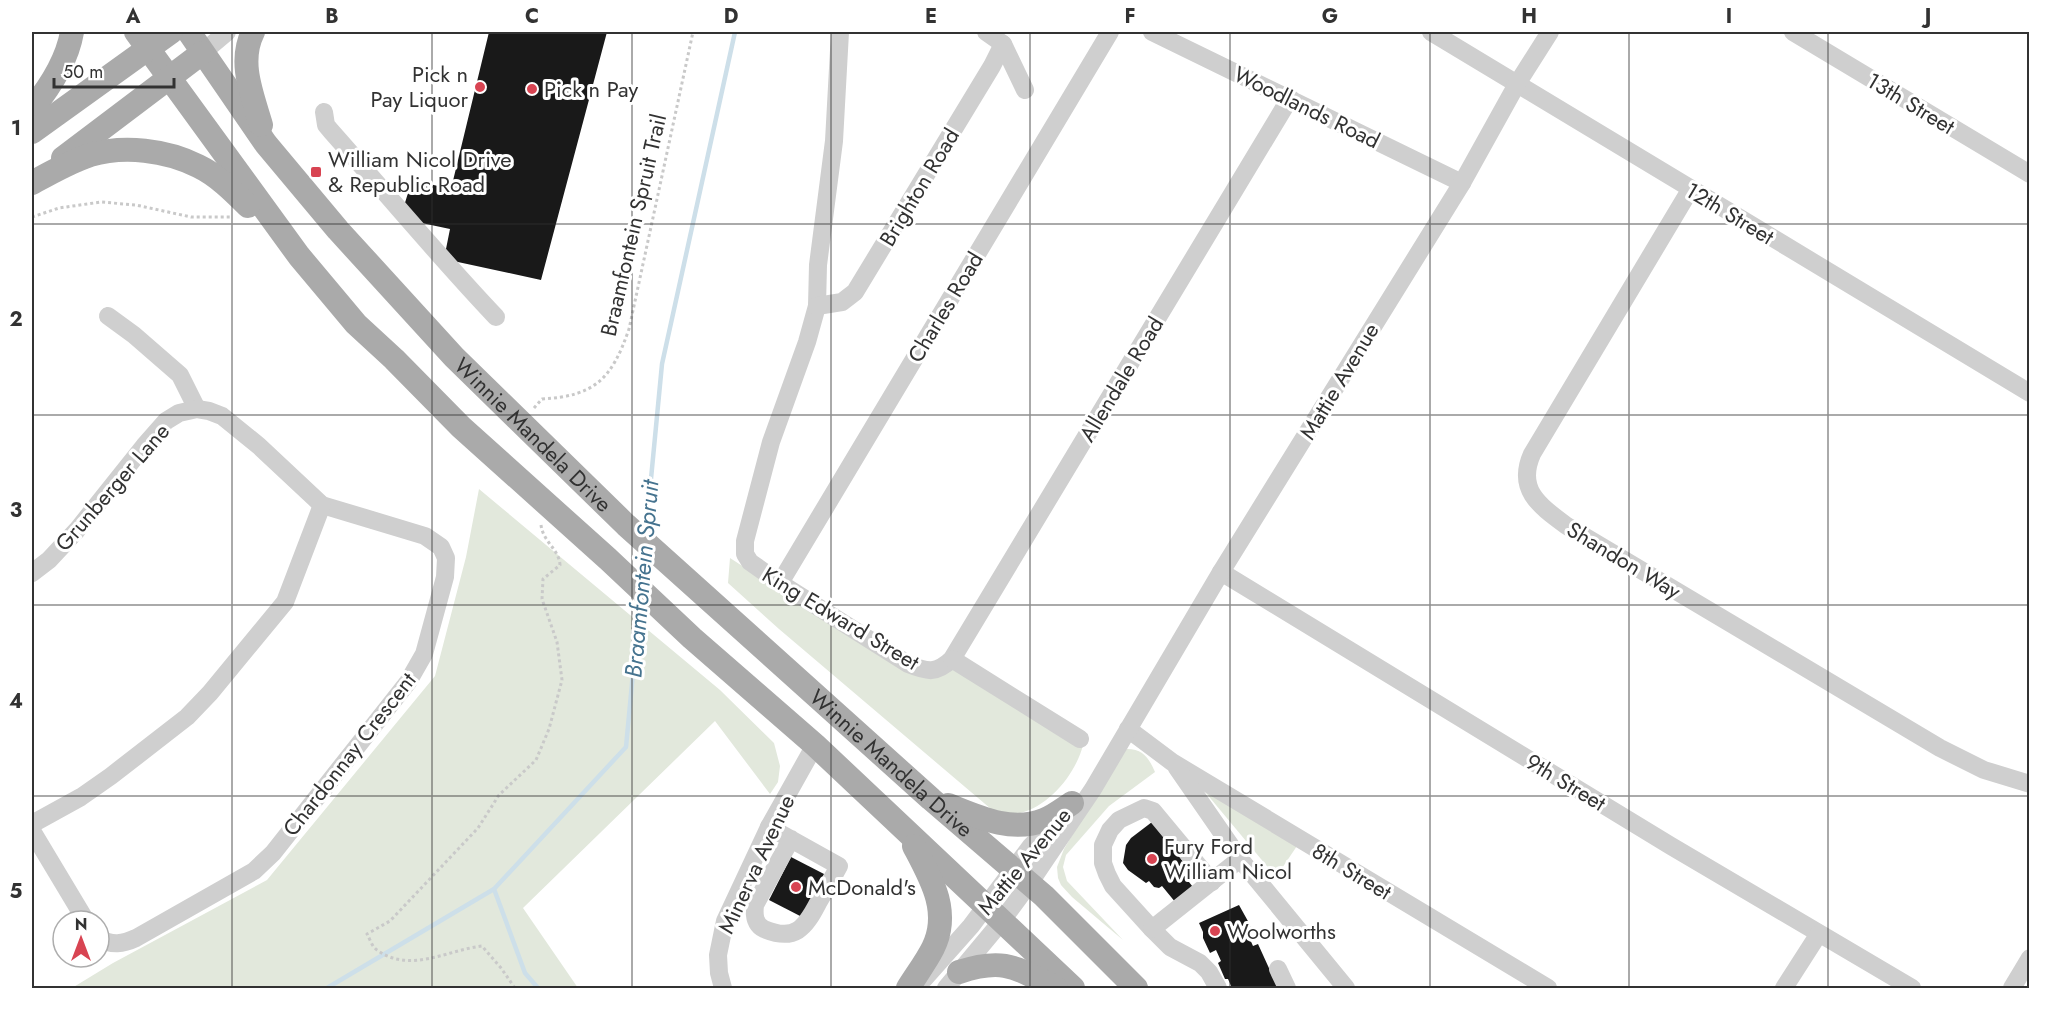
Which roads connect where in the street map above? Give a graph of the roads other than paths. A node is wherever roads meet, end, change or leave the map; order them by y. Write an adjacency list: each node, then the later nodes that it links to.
1 (72, 32): 20 (main road)
2 (171, 32): 13 (main road)
3 (189, 32): 15 (main road, Winnie Mandela Drive)
4 (226, 32): 15 (street)
5 (253, 32): 23 (main road)
6 (840, 32): 29 (street)
7 (986, 32): 14 (street)
8 (1110, 32): 37 (street, Charles Road)
9 (1152, 32): 19 (street, Woodlands Road)
10 (1431, 32): 17 (street, 12th Street)
11 (1550, 32): 17 (street, Mattie Avenue)
12 (1793, 32): 24 (street, 13th Street)
13 (141, 40): 16 (main road, Winnie Mandela Drive); 22 (main road)
14 (1003, 44): 18 (street); 29 (street, Brighton Road)
15 (202, 53): 16 (main road); 23 (main road, Winnie Mandela Drive)
16 (169, 79): 25 (main road); 28 (main road, Winnie Mandela Drive)
17 (1517, 84): 26 (street, Mattie Avenue); 27 (street, 12th Street)
18 (1025, 90)
19 (1290, 98): 26 (street, Woodlands Road); 38 (street, Allendale Road)
20 (32, 109)
21 (324, 112): 31 (street)
22 (32, 132)
23 (266, 144): 44 (main road, Winnie Mandela Drive)
24 (2030, 174)
25 (32, 182): 28 (main road)
26 (1462, 183): 35 (street, Mattie Avenue)
27 (1690, 190): 32 (street, 12th Street); 43 (street, Shandon Way)
28 (299, 256): 41 (main road, Winnie Mandela Drive)
29 (817, 306): 37 (street, King Edward Street)
30 (108, 316): 33 (street)
31 (496, 317)
32 (2030, 393)
33 (197, 409): 34 (street); 36 (street, Grunberger Lane)
34 (322, 506): 46 (street); 58 (street, Chardonnay Crescent)
35 (1221, 572): 39 (street, Mattie Avenue); 57 (street, 9th Street)
36 (32, 573)
37 (780, 583): 38 (street, King Edward Street)
38 (952, 659): 40 (street)
39 (1128, 729): 42 (street, 8th Street); 45 (street, Mattie Avenue); 52 (street, Mattie Avenue)
40 (1080, 739)
41 (815, 745): 47 (street, Minerva Avenue); 49 (main road, Winnie Mandela Drive)
42 (1172, 762): 51 (street); 71 (street, 8th Street)
43 (2030, 784)
44 (931, 799): 45 (main road); 52 (main road, Winnie Mandela Drive)
45 (1072, 803): 52 (street, Mattie Avenue)
46 (32, 825)
47 (768, 827): 50 (street); 62 (street, Minerva Avenue)
48 (32, 831): 54 (street)
49 (907, 832): 55 (main road, Winnie Mandela Drive); 63 (main road)
50 (791, 839): 50 (street)
51 (1240, 859): 53 (street); 70 (street)
52 (1021, 877): 55 (street, Mattie Avenue); 67 (main road, Winnie Mandela Drive)
53 (1212, 882): 56 (street); 56 (street)
54 (79, 909)
55 (993, 915): 61 (street, Mattie Avenue); 64 (street, Mattie Avenue); 66 (main road, Winnie Mandela Drive)
56 (1152, 929): 68 (street)
57 (1818, 935): 72 (street); 73 (street, 9th Street)
58 (111, 943)
59 (2030, 958): 74 (street)
60 (1278, 969): 69 (street)
61 (953, 980): 65 (main road)
62 (723, 988)
63 (908, 988)
64 (915, 988)
65 (1056, 988)
66 (1073, 988)
67 (1136, 988)
68 (1218, 988)
69 (1287, 988)
70 (1346, 988)
71 (1548, 988)
72 (1784, 988)
73 (1912, 988)
74 (2012, 988)

